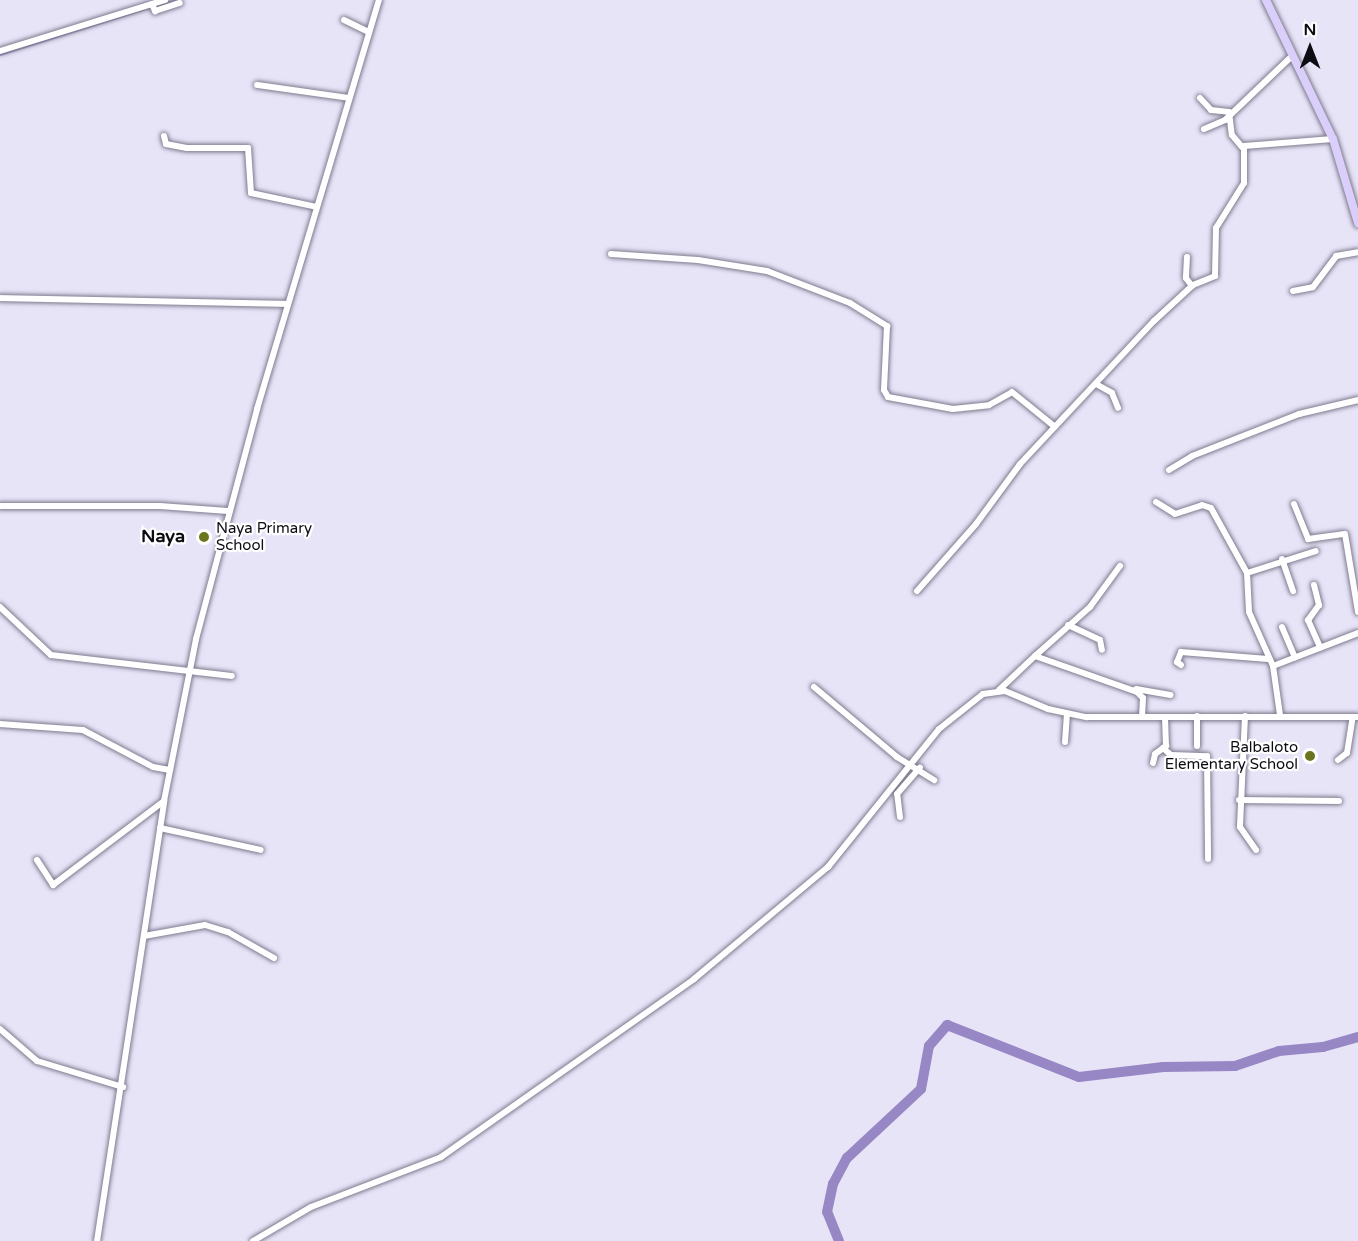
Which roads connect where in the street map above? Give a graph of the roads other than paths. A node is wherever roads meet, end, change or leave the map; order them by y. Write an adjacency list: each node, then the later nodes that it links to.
1 (165, 0): 5 (street)
2 (378, 0): 7 (street)
3 (1266, 0): 9 (main road)
4 (180, 3): 5 (street)
5 (152, 6): 8 (street)
6 (344, 20): 7 (street)
7 (369, 32): 11 (street)
8 (0, 51)
9 (1292, 56): 13 (street); 16 (main road)
10 (256, 85): 11 (street)
11 (349, 98): 18 (street)
12 (1200, 98): 13 (street)
13 (1229, 116): 14 (street); 17 (street)
14 (1204, 129)
15 (164, 136): 18 (street)
16 (1334, 139): 17 (street); 19 (main road)
17 (1242, 147): 23 (street)
18 (317, 207): 26 (street)
19 (1358, 222)
20 (1358, 252): 24 (street)
21 (611, 254): 30 (street)
22 (1187, 257): 23 (street)
23 (1192, 286): 27 (street)
24 (1293, 291)
25 (0, 298): 26 (street)
26 (288, 304): 35 (street)
27 (1096, 384): 29 (street); 30 (street)
28 (1358, 400): 31 (street)
29 (1118, 408)
30 (1055, 427): 41 (street)
31 (1168, 470)
32 (1156, 502): 39 (street)
33 (1294, 504): 43 (street)
34 (0, 506): 35 (street)
35 (228, 511): 56 (street)
36 (1316, 551): 37 (street)
37 (1282, 559): 39 (street); 42 (street)
38 (1120, 566): 46 (street)
39 (1247, 573): 53 (street)
40 (1314, 585): 49 (street)
41 (917, 591)
42 (1293, 591)
43 (1357, 597): 45 (street)
44 (0, 607): 56 (street)
45 (1358, 612)
46 (1068, 625): 50 (street); 51 (street)
47 (1282, 627): 52 (street)
48 (1358, 633): 49 (street)
49 (1320, 647): 52 (street)
50 (1102, 650)
51 (1035, 656): 58 (street); 60 (street)
52 (1295, 657): 55 (street)
53 (1268, 659): 54 (street); 55 (street)
54 (1181, 665)
55 (1274, 666): 63 (street)
56 (190, 672): 57 (street); 77 (street)
57 (232, 676)
58 (1121, 686): 61 (street); 66 (street)
59 (814, 687): 74 (street)
60 (999, 690): 62 (street); 74 (street)
61 (1170, 695)
62 (1067, 715): 66 (street); 70 (street)
63 (1280, 715): 65 (street); 68 (street)
64 (1197, 716): 65 (street); 67 (street); 71 (street)
65 (1245, 716): 79 (street)
66 (1142, 717): 67 (street)
67 (1165, 717): 72 (street)
68 (1355, 717): 73 (street)
69 (0, 724): 77 (street)
70 (1065, 742)
71 (1197, 746)
72 (1163, 748): 75 (street); 86 (street)
73 (1338, 760)
74 (910, 762): 76 (street); 93 (street)
75 (1153, 763)
76 (920, 768): 78 (street); 82 (street)
77 (170, 770): 80 (street)
78 (934, 780)
79 (1239, 800): 81 (street); 85 (street)
80 (164, 801): 83 (street); 87 (street)
81 (1339, 801)
82 (900, 817)
83 (160, 828): 84 (street); 88 (street)
84 (261, 850)
85 (1256, 850)
86 (1208, 859)
87 (37, 860)
88 (144, 936): 89 (street); 91 (street)
89 (274, 958)
90 (0, 1029): 91 (street)
91 (123, 1087): 92 (street)
92 (97, 1241)
93 (253, 1241)

